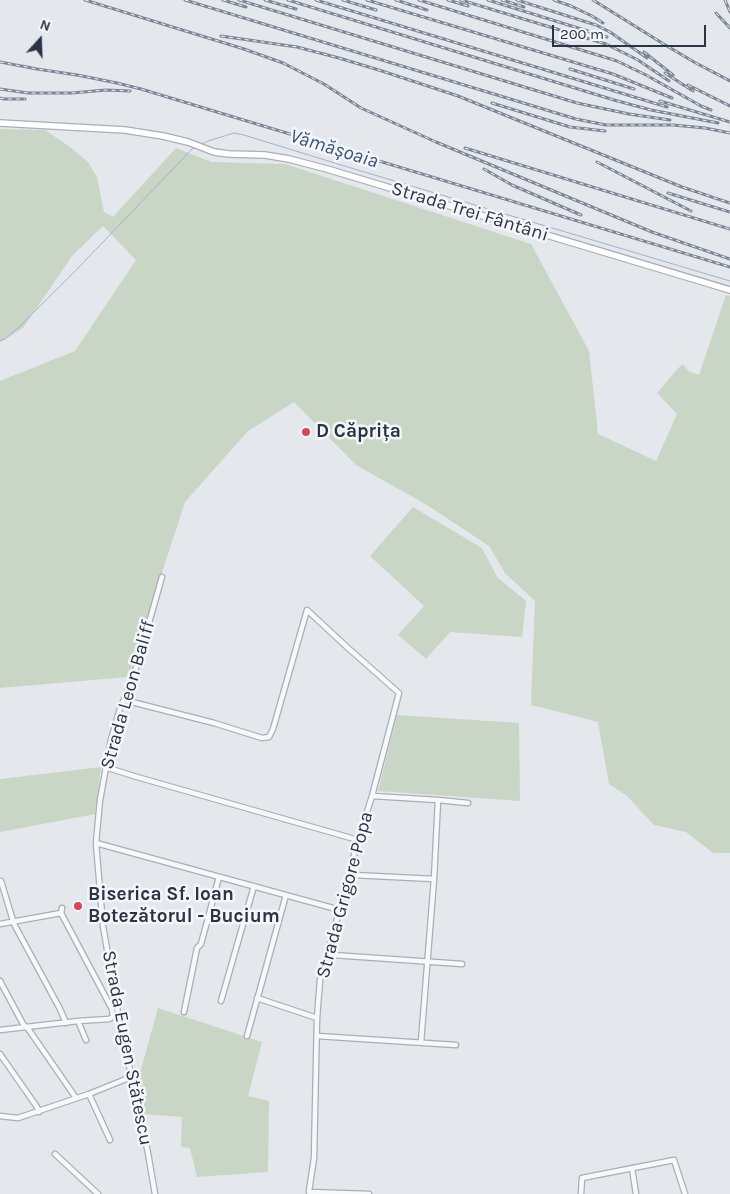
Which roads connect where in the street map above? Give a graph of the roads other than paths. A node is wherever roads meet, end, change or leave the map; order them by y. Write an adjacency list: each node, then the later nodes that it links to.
1 (0, 123): 2 (main road, Strada Trei Fântâni)
2 (730, 290)
3 (162, 577): 4 (street, Strada Leon Baliff)
4 (124, 700): 5 (street, Strada Leon Baliff); 6 (street, Strada Grigore Popa)
5 (105, 767): 9 (street); 10 (street, Strada Leon Baliff)
6 (372, 796): 7 (street); 9 (street, Strada Grigore Popa)
7 (438, 800): 8 (street); 13 (street)
8 (468, 803)
9 (358, 840): 11 (street, Strada Grigore Popa)
10 (96, 843): 12 (street); 38 (street, Strada Eugen Stătescu)
11 (349, 874): 13 (street); 17 (street, Strada Grigore Popa)
12 (220, 877): 15 (street); 26 (street)
13 (434, 878): 21 (street)
14 (1, 881): 18 (street)
15 (254, 886): 16 (street); 25 (street)
16 (286, 895): 17 (street); 24 (street)
17 (340, 910): 20 (street, Strada Grigore Popa)
18 (13, 922): 19 (street); 28 (street); 29 (street)
19 (0, 924)
20 (328, 953): 21 (street); 27 (street, Strada Grigore Popa)
21 (428, 962): 22 (street); 35 (street)
22 (462, 964)
23 (0, 981): 30 (street)
24 (257, 998): 27 (street); 32 (street)
25 (221, 1001)
26 (184, 1012)
27 (318, 1018): 33 (street, Strada Grigore Popa)
28 (78, 1021): 29 (street); 34 (street)
29 (66, 1022): 30 (street)
30 (26, 1027): 31 (street); 40 (street)
31 (0, 1030)
32 (247, 1036)
33 (317, 1036): 35 (street); 46 (street, Strada Grigore Popa)
34 (86, 1040)
35 (420, 1042): 36 (street)
36 (456, 1045)
37 (0, 1054): 41 (street)
38 (132, 1077): 39 (street); 48 (street, Strada Eugen Stătescu)
39 (89, 1094): 40 (street); 43 (street)
40 (76, 1098): 41 (street)
41 (39, 1112): 42 (street)
42 (0, 1116)
43 (110, 1140)
44 (55, 1154): 47 (street)
45 (632, 1168): 50 (street); 51 (street); 52 (street)
46 (309, 1193): 49 (street)
47 (98, 1194)
48 (155, 1194)
49 (369, 1194)
50 (581, 1194)
51 (636, 1194)
52 (684, 1194)

